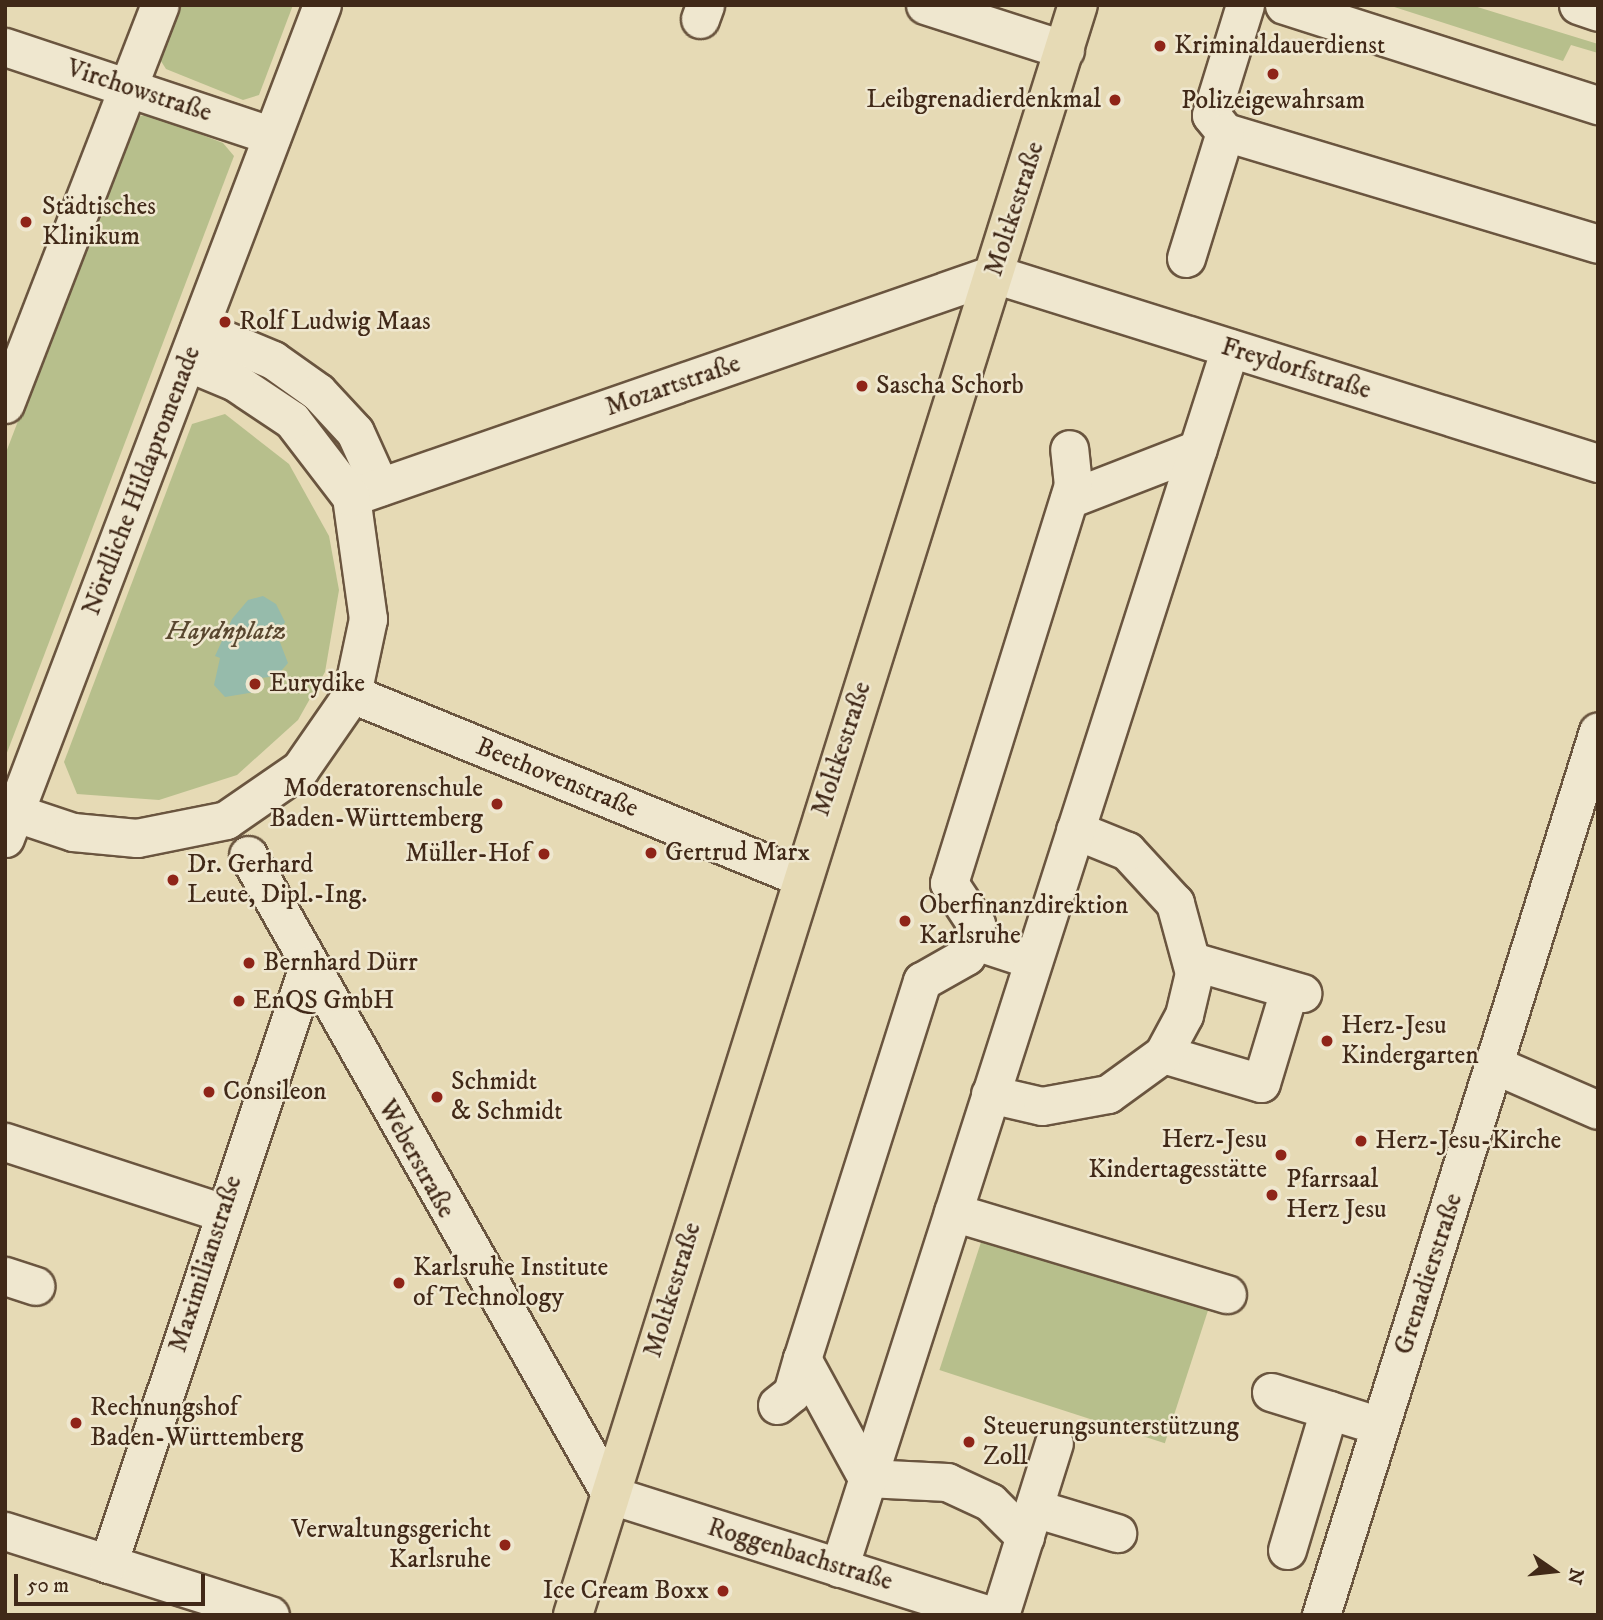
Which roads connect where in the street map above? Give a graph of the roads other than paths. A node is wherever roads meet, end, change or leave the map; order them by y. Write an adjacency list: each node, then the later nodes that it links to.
1 (160, 5): 11 (street)
2 (323, 5): 14 (street, Nördliche Hildapromenade)
3 (925, 5): 10 (street)
4 (1078, 5): 10 (main road, Moltkestraße)
5 (1284, 5): 12 (street)
6 (1578, 5): 8 (street)
7 (1240, 7): 13 (street)
8 (1598, 12)
9 (5, 47): 11 (street, Virchowstraße)
10 (1065, 50): 17 (main road, Moltkestraße)
11 (130, 87): 14 (street, Virchowstraße); 20 (street)
12 (1598, 105)
13 (1225, 132): 15 (street); 16 (street)
14 (272, 136): 18 (street, Nördliche Hildapromenade)
15 (1598, 244)
16 (1186, 258)
17 (994, 274): 19 (street, Freydorfstraße); 24 (street, Mozartstraße); 32 (main road, Moltkestraße)
18 (193, 346): 24 (street); 29 (street, Nördliche Hildapromenade)
19 (1230, 348): 22 (street); 23 (street, Freydorfstraße)
20 (5, 404)
21 (1069, 449): 25 (street)
22 (1198, 449): 25 (street); 30 (street)
23 (1598, 463)
24 (365, 492): 26 (street)
25 (1069, 499): 33 (street)
26 (352, 694): 31 (street); 32 (street, Beethovenstraße)
27 (1598, 731): 28 (street, Grenadierstraße)
28 (1591, 774): 38 (street, Grenadierstraße)
29 (9, 825): 31 (street)
30 (1075, 830): 34 (street); 35 (street)
31 (238, 839): 36 (street, Weberstraße)
32 (801, 877): 52 (main road, Moltkestraße)
33 (971, 940): 34 (street); 45 (street)
34 (1033, 960): 39 (street)
35 (1192, 961): 37 (street); 37 (street)
36 (308, 966): 43 (street, Maximilianstraße); 52 (street, Weberstraße)
37 (1163, 1054): 39 (street)
38 (1497, 1066): 40 (street); 49 (street, Grenadierstraße)
39 (990, 1094): 42 (street)
40 (1598, 1110)
41 (5, 1142): 43 (street)
42 (953, 1212): 44 (street); 51 (street)
43 (223, 1213): 57 (street, Maximilianstraße)
44 (1227, 1294)
45 (802, 1359): 47 (street); 51 (street)
46 (1271, 1392): 48 (street)
47 (777, 1405)
48 (1329, 1410): 49 (street); 56 (street)
49 (1380, 1426): 63 (street, Grenadierstraße)
50 (1054, 1443): 53 (street)
51 (867, 1478): 53 (street); 58 (street)
52 (611, 1495): 58 (street, Roggenbachstraße); 60 (main road, Moltkestraße)
53 (1029, 1522): 55 (street); 62 (street)
54 (5, 1531): 57 (street)
55 (1117, 1533)
56 (1287, 1550)
57 (108, 1564): 59 (street)
58 (839, 1567): 61 (street, Roggenbachstraße)
59 (270, 1615)
60 (573, 1615)
61 (990, 1615)
62 (1000, 1615)
63 (1321, 1615)

